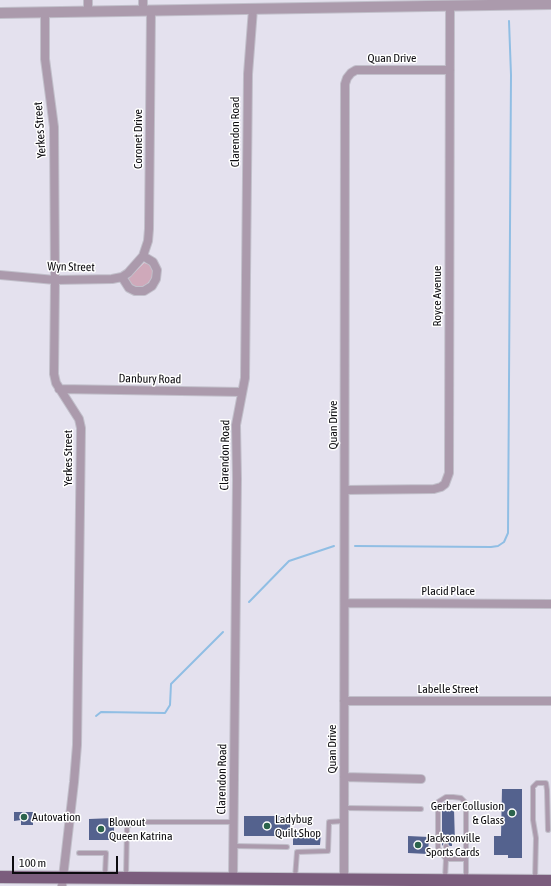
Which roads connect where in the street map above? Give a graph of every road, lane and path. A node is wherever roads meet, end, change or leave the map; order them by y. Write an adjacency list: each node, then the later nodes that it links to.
1 (88, 0): 8 (street)
2 (143, 0): 7 (street, Coronet Drive)
3 (357, 4): 4 (street); 6 (street)
4 (455, 4): 5 (street); 11 (street, Royce Avenue)
5 (551, 4)
6 (253, 9): 7 (street); 18 (street, Clarendon Road)
7 (147, 10): 8 (street); 12 (street, Coronet Drive)
8 (88, 11): 9 (street)
9 (45, 12): 10 (street); 16 (street, Yerkes Street)
10 (0, 13)
11 (450, 70): 19 (street, Royce Avenue); 19 (street, Quan Drive)
12 (143, 256): 13 (street, Coronet Drive); 15 (street)
13 (136, 264): 15 (street, Wyn Street)
14 (0, 275): 16 (street, Wyn Street)
15 (122, 276): 16 (street, Wyn Street)
16 (55, 280): 17 (street, Yerkes Street)
17 (59, 389): 18 (street, Danbury Road); 47 (street, Yerkes Street)
18 (242, 392): 28 (street, Clarendon Road)
19 (345, 490): 20 (street, Quan Drive)
20 (345, 603): 21 (street, Placid Place); 23 (street, Quan Drive)
21 (551, 604)
22 (551, 700): 23 (street, Labelle Street)
23 (344, 701): 24 (street, Quan Drive)
24 (344, 777): 25 (street); 26 (street, Quan Drive)
25 (421, 779)
26 (344, 808): 27 (lane); 29 (street, Quan Drive)
27 (421, 809)
28 (234, 822): 31 (street, Clarendon Road); 39 (lane)
29 (344, 822): 41 (lane); 42 (street, Quan Drive)
30 (548, 830): 45 (lane)
31 (234, 846): 33 (lane); 40 (street, Clarendon Road)
32 (446, 846): 35 (lane)
33 (287, 847)
34 (79, 853): 38 (lane)
35 (446, 859): 36 (lane); 36 (lane); 43 (lane)
36 (466, 859): 44 (lane)
37 (0, 877): 47 (main road)
38 (105, 878): 39 (main road); 47 (main road)
39 (126, 878): 48 (main road)
40 (233, 878): 49 (main road); 50 (main road)
41 (295, 879): 42 (main road); 50 (main road)
42 (344, 879): 51 (main road)
43 (445, 880): 44 (main road); 51 (main road)
44 (466, 880): 52 (main road)
45 (534, 881): 46 (main road); 52 (main road)
46 (551, 881)
47 (62, 882)
48 (186, 882): 49 (main road)
49 (211, 882)
50 (277, 882)
51 (382, 883)
52 (506, 883)

